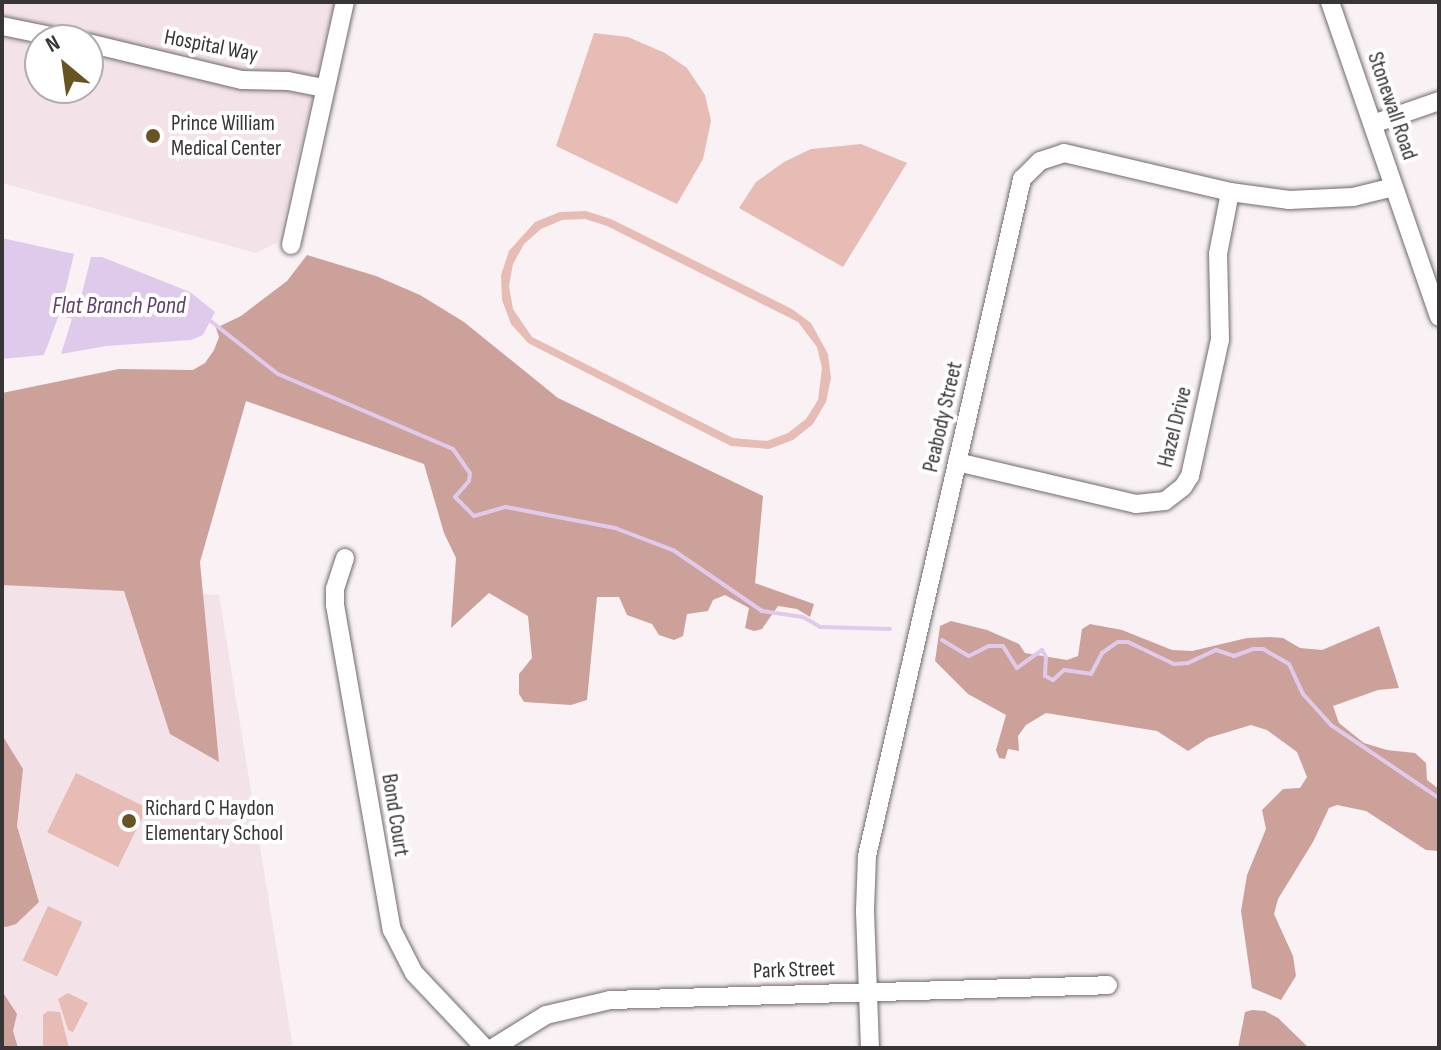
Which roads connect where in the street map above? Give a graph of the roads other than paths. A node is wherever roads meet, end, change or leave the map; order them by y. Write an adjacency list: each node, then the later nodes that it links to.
1 (345, 2): 6 (street)
2 (1330, 2): 8 (street, Stonewall Road)
3 (2, 26): 4 (street)
4 (24, 30)
5 (104, 47): 6 (street, Hospital Way)
6 (325, 88): 11 (street)
7 (1439, 101): 8 (street)
8 (1373, 124): 9 (street, Stonewall Road)
9 (1394, 187): 10 (street, Peabody Street); 12 (street, Stonewall Road)
10 (1230, 192): 13 (street, Peabody Street); 13 (street, Hazel Drive)
11 (291, 245)
12 (1439, 317)
13 (957, 462): 16 (street, Peabody Street)
14 (345, 558): 17 (street, Bond Court)
15 (1108, 985): 16 (street, Park Street)
16 (868, 992): 18 (street, Park Street); 19 (street, Peabody Street)
17 (485, 1048)
18 (493, 1048)
19 (870, 1048)

